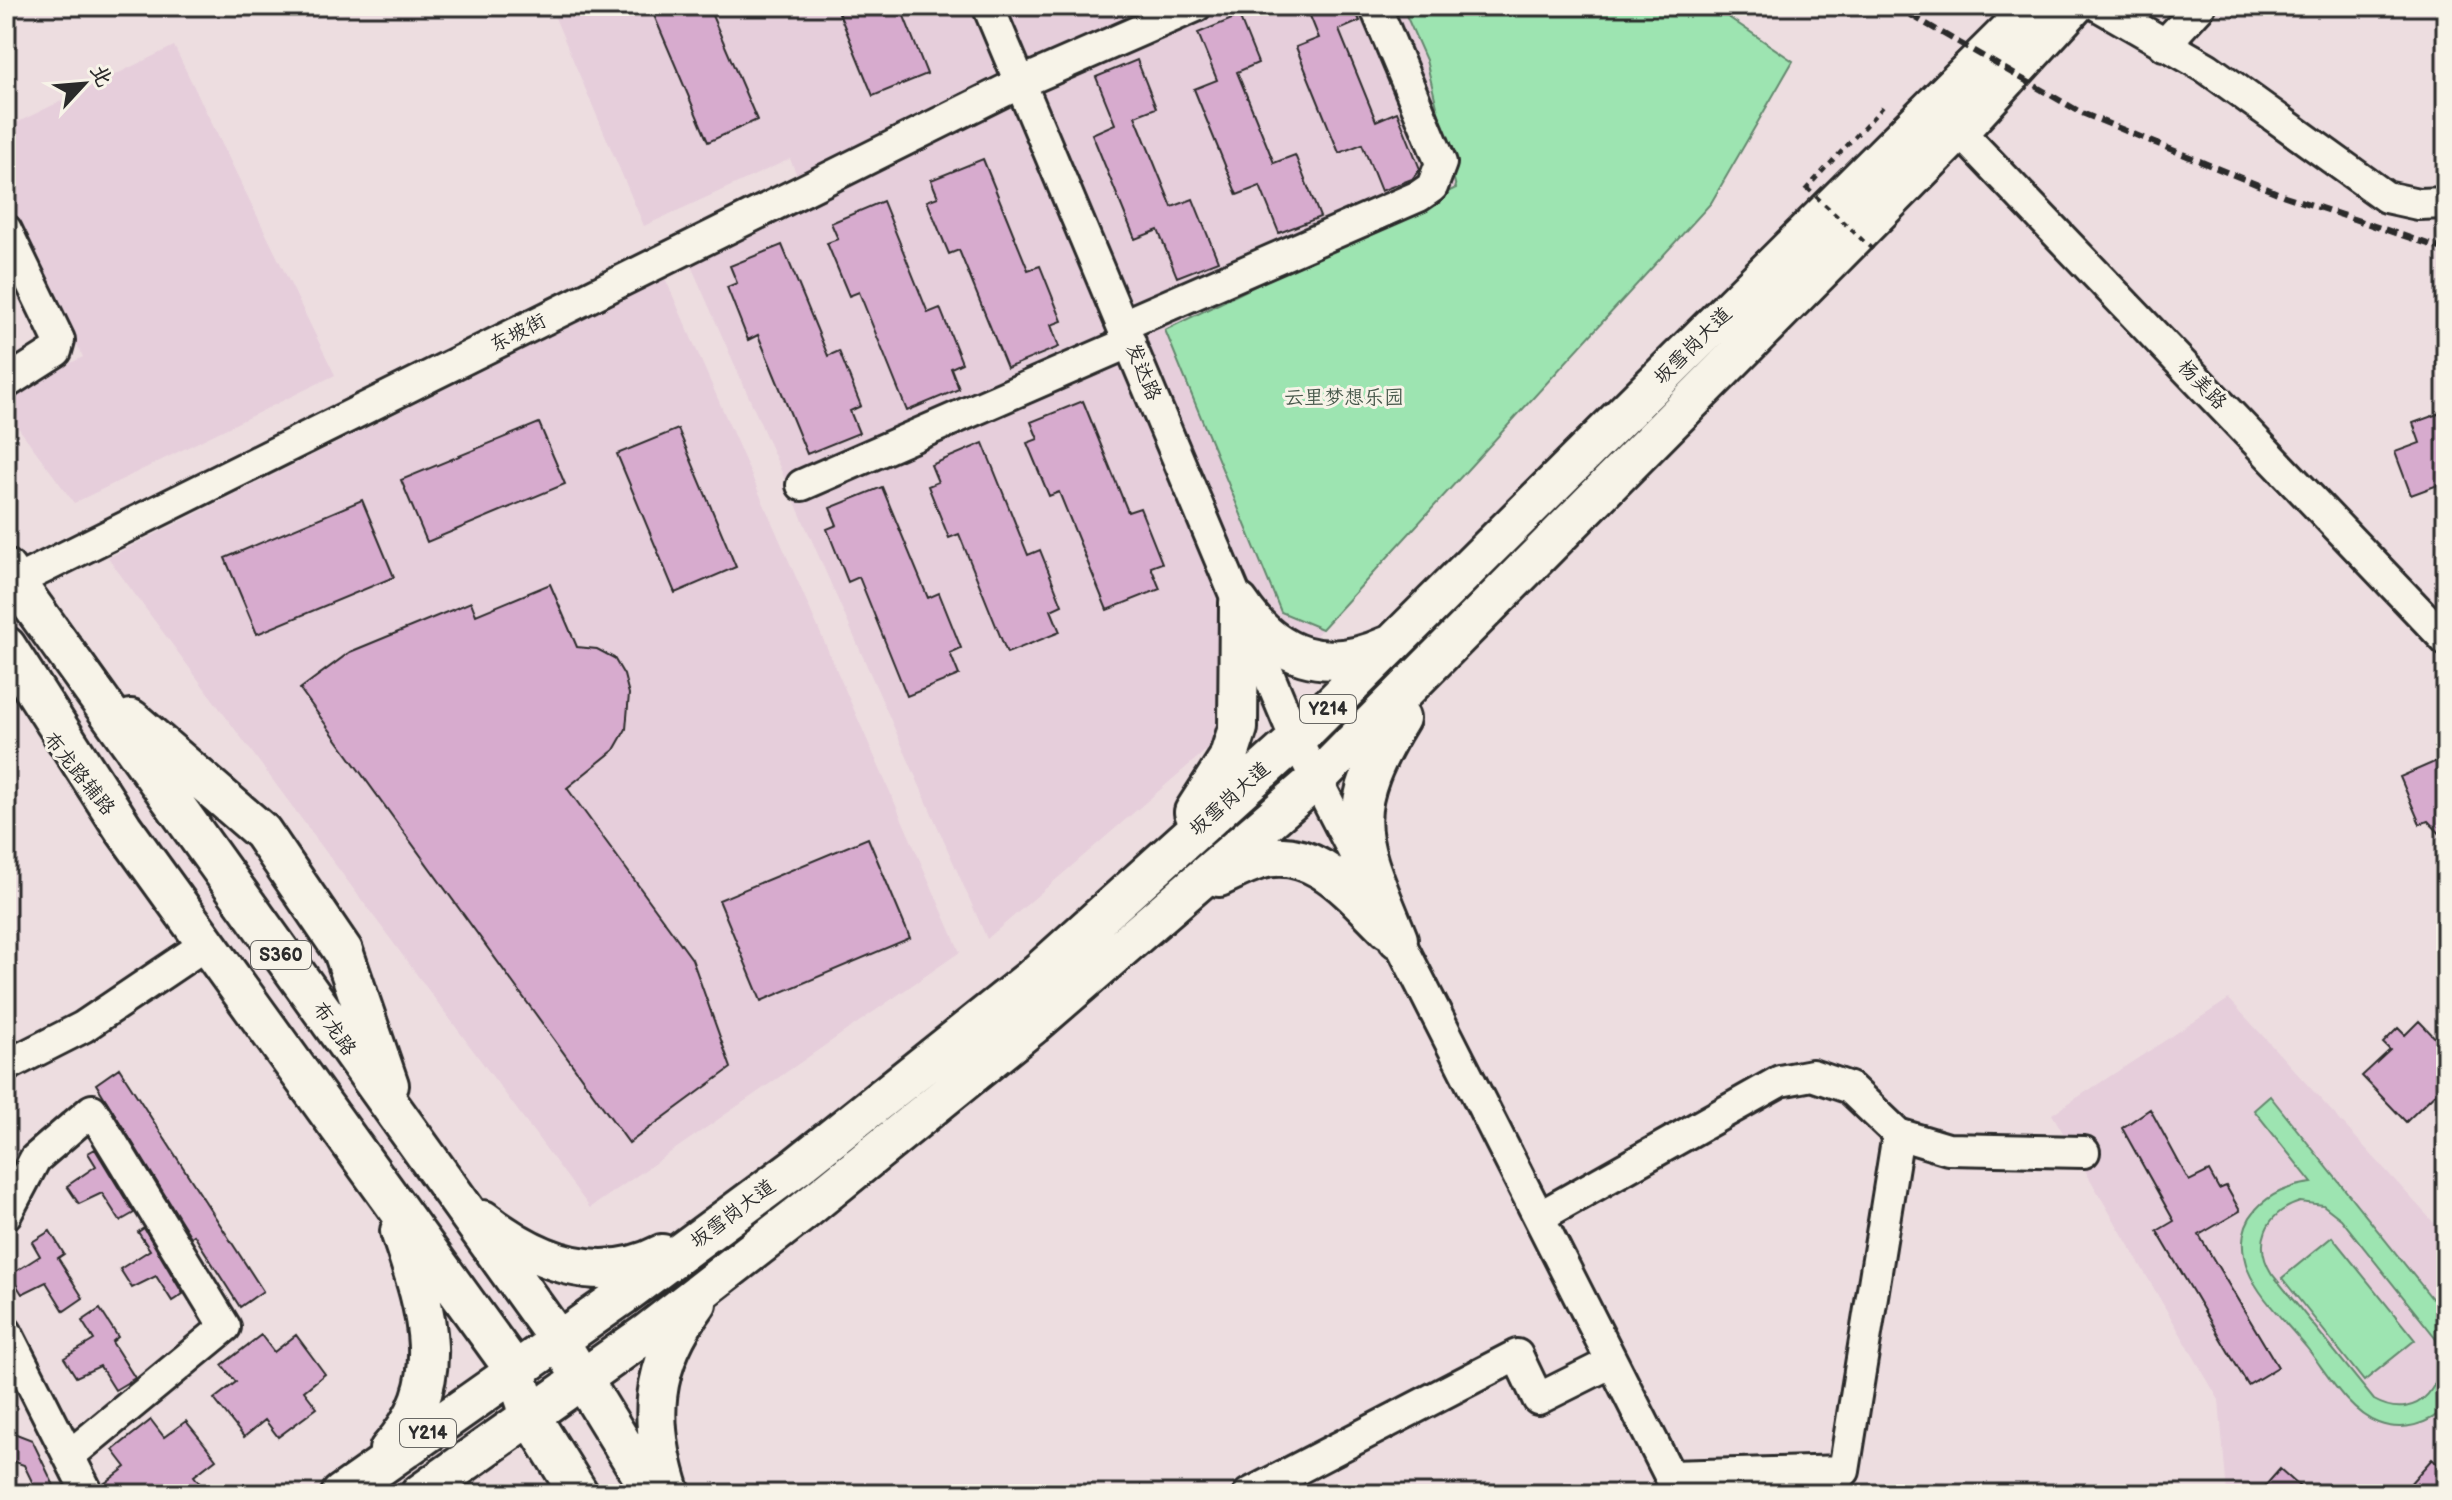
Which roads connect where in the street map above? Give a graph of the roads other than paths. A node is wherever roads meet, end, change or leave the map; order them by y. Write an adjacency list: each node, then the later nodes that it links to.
1 (988, 6): 9 (street, 发达路)
2 (1196, 6): 9 (street, 东坡街)
3 (1375, 6): 13 (street)
4 (2074, 6): 10 (main road, 坂雪岗大道 / Y214)
5 (2099, 6): 8 (street)
6 (2200, 6): 8 (street)
7 (2028, 8): 18 (main road, 坂雪岗大道 / Y214)
8 (2164, 45): 11 (street)
9 (1020, 83): 13 (street, 发达路); 16 (street, 东坡街)
10 (1959, 131): 19 (street, 杨美路); 21 (main road, 坂雪岗大道 / Y214)
11 (2446, 203)
12 (6, 230): 14 (street)
13 (1127, 334): 15 (street); 17 (street, 发达路)
14 (6, 383)
15 (802, 485)
16 (11, 576): 22 (main road, 布龙路 / S360)
17 (1239, 603): 18 (main road); 24 (street, 发达路); 27 (main road)
18 (1407, 631): 24 (main road, 坂雪岗大道 / Y214)
19 (2446, 640)
20 (6, 646): 26 (main road, S360)
21 (1432, 664): 25 (main road, 坂雪岗大道 / Y214); 29 (main road)
22 (85, 679): 32 (main road, 布龙路 / S360); 32 (main road)
23 (6, 684): 26 (main road, 布龙路辅路)
24 (1296, 740): 25 (street, 发达路); 27 (main road, 坂雪岗大道 / Y214)
25 (1317, 779): 28 (main road, 坂雪岗大道 / Y214); 29 (street, 发达路)
26 (123, 828): 30 (main road, S360)
27 (1164, 859): 39 (main road, 坂雪岗大道 / Y214)
28 (1188, 890): 29 (main road); 40 (main road, 坂雪岗大道 / Y214)
29 (1398, 939): 38 (street, 发达路)
30 (206, 944): 31 (street); 35 (main road, S360)
31 (6, 1066)
32 (403, 1126): 36 (main road, 布龙路 / S360)
33 (1898, 1134): 34 (street); 38 (street); 43 (street, 发达路)
34 (2084, 1152)
35 (387, 1194): 44 (main road, S360); 48 (main road)
36 (454, 1197): 39 (main road); 42 (main road, 布龙路 / S360)
37 (6, 1214): 47 (street)
38 (1539, 1217): 43 (street, 发达路)
39 (721, 1223): 42 (main road, 坂雪岗大道 / Y214)
40 (713, 1282): 45 (main road, 坂雪岗大道 / Y214); 53 (main road)
41 (6, 1332): 47 (street)
42 (559, 1341): 44 (main road, 坂雪岗大道 / Y214); 45 (main road, 布龙路 / S360)
43 (1612, 1362): 54 (street)
44 (515, 1371): 46 (main road, S360); 48 (main road, 坂雪岗大道 / Y214)
45 (584, 1378): 46 (main road, 坂雪岗大道 / Y214); 52 (main road, 布龙路 / S360)
46 (530, 1415): 50 (main road, 坂雪岗大道 / Y214); 51 (main road, S360)
47 (69, 1456): 49 (street)
48 (352, 1486)
49 (88, 1494)
50 (420, 1494)
51 (579, 1494)
52 (653, 1494)
53 (671, 1494)
54 (1249, 1494)

